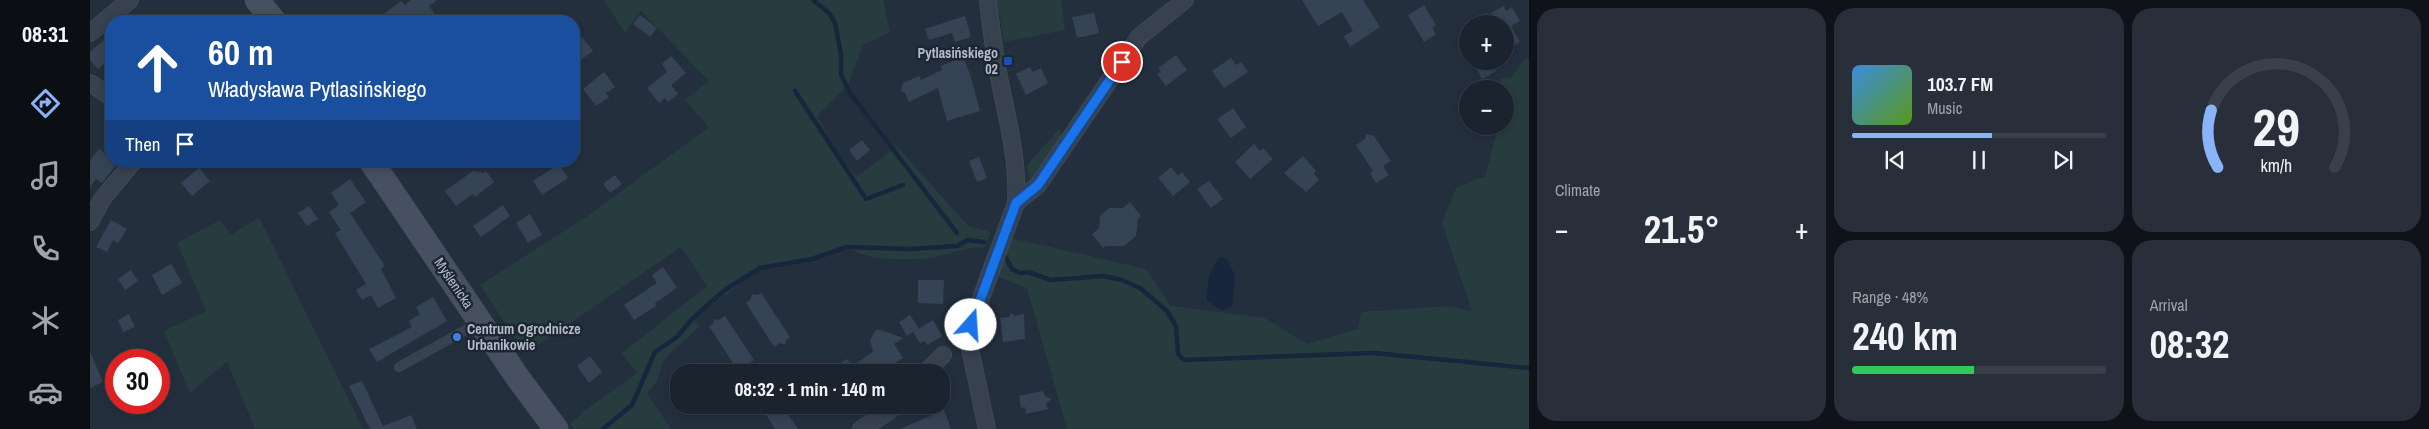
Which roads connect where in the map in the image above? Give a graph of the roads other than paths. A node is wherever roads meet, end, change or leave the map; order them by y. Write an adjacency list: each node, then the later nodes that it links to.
1 (130, 0): 5 (street)
2 (257, 0): 6 (street)
3 (988, 0): 13 (street)
4 (1186, 0): 13 (street)
5 (112, 15)
6 (269, 15)
7 (105, 21): 8 (street)
8 (90, 33)
9 (90, 83): 10 (street)
10 (105, 93)
11 (129, 167): 14 (street)
12 (376, 167): 15 (street, Myślenicka)
13 (1016, 203): 22 (street)
14 (90, 222)
15 (482, 324): 18 (lane); 20 (street, Myślenicka)
16 (944, 355): 17 (street)
17 (934, 364)
18 (399, 367)
19 (885, 414): 21 (street)
20 (556, 429)
21 (861, 429)
22 (987, 429)

